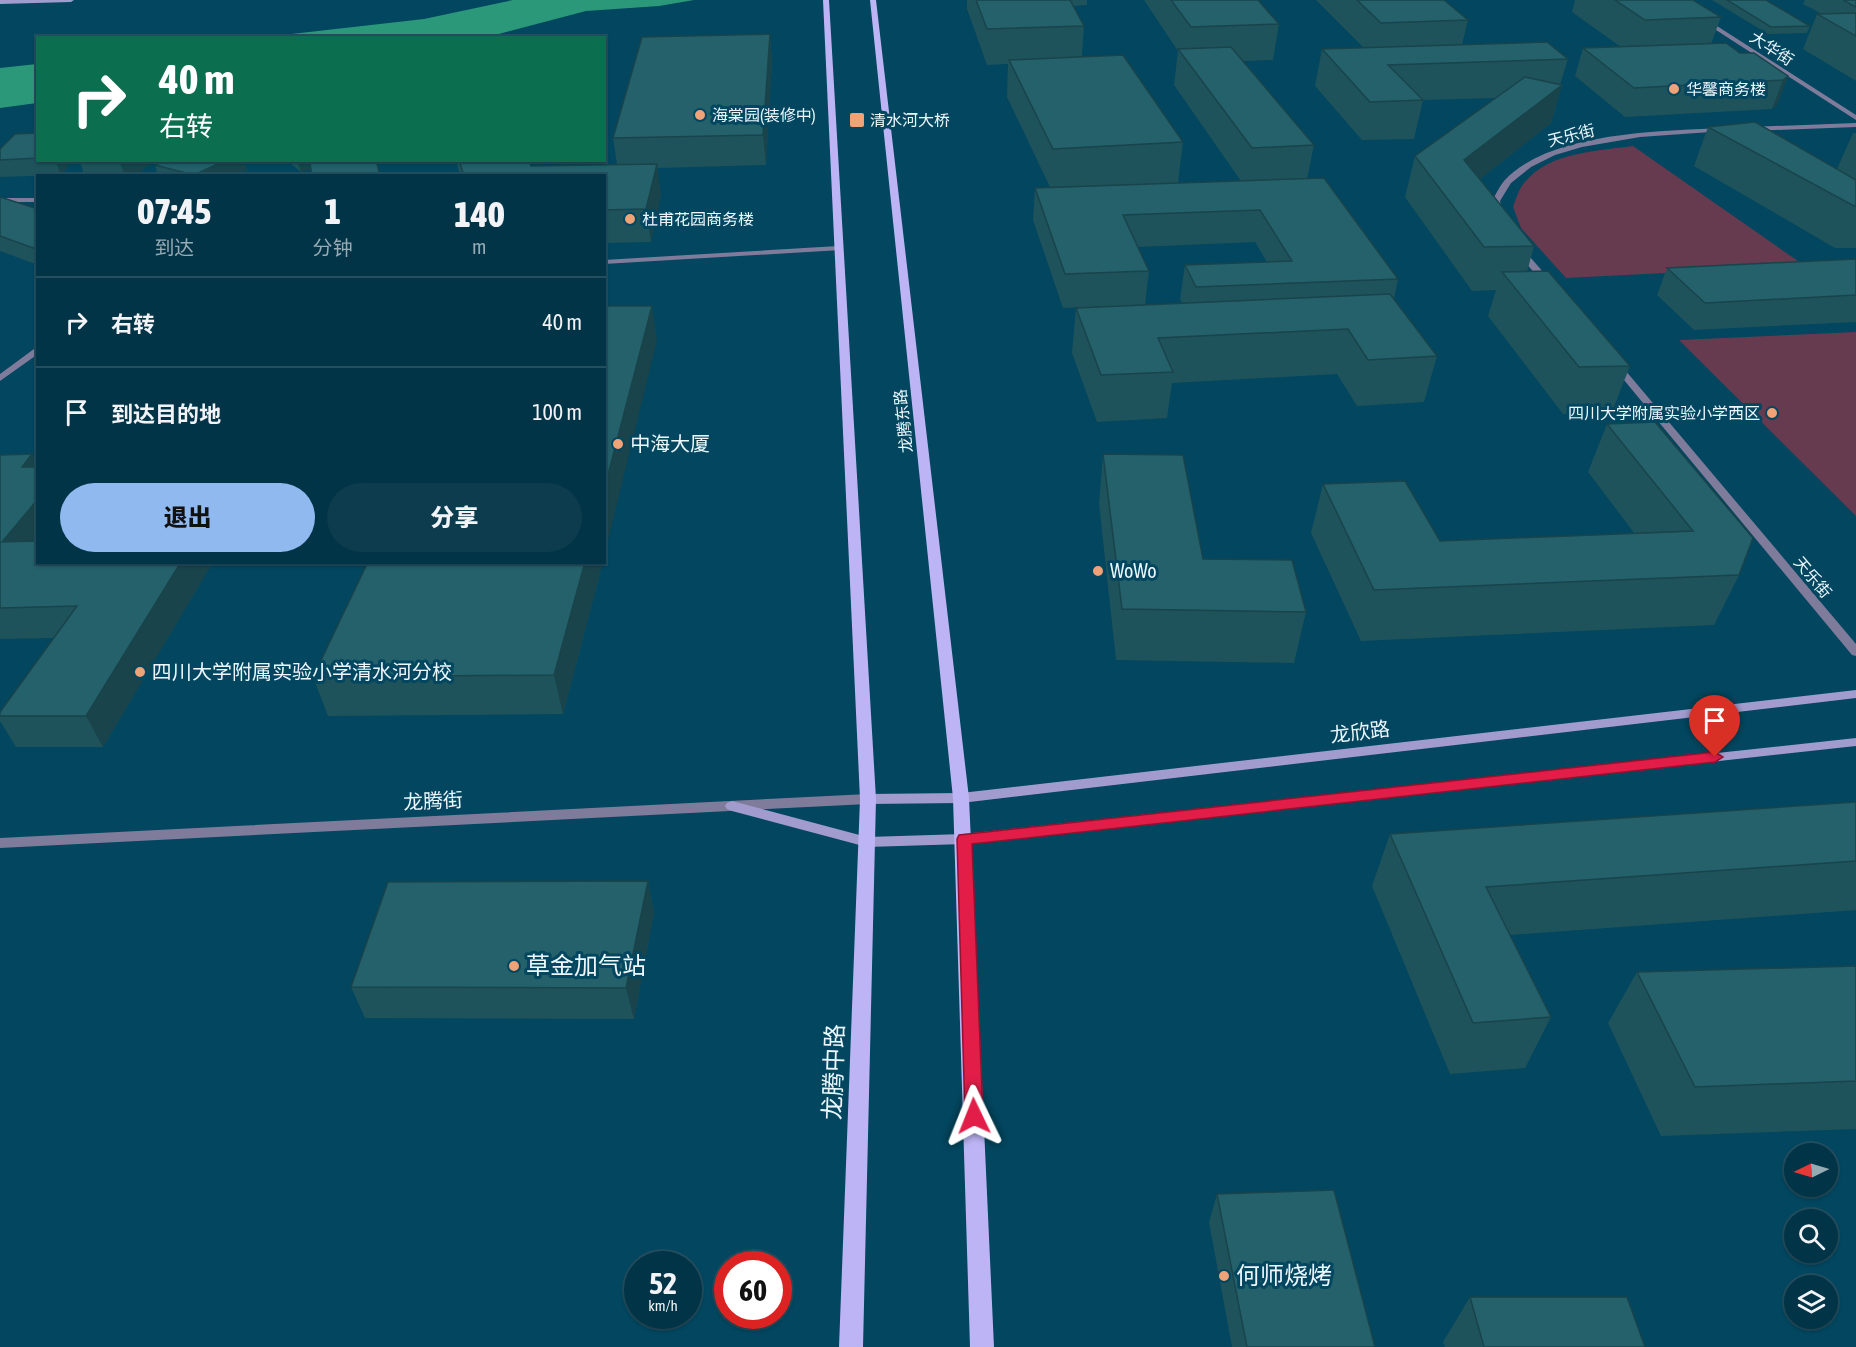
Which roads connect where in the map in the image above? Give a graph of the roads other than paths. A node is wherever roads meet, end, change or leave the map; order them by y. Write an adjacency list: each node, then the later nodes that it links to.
1 (71, 0): 4 (street)
2 (826, 0): 14 (main road)
3 (873, 0): 23 (main road, 龙腾东路)
4 (0, 2)
5 (1701, 19): 6 (street, 大华街)
6 (1856, 118)
7 (1856, 125): 9 (street)
8 (1731, 130): 12 (street, 天乐街)
9 (1743, 130)
10 (0, 200): 11 (street)
11 (36, 200)
12 (1500, 219)
13 (1516, 246): 16 (street)
14 (838, 248): 15 (street); 24 (main road)
15 (606, 262)
16 (1554, 291)
17 (36, 351): 19 (street)
18 (1607, 354): 20 (street, 天乐街)
19 (0, 378)
20 (1856, 652)
21 (1856, 694): 23 (street, 龙欣路)
22 (1856, 742): 26 (street)
23 (961, 798): 24 (street, 龙欣路); 26 (main road, 龙腾东路)
24 (868, 799): 25 (street, 龙腾街); 27 (main road, 龙腾中路)
25 (732, 806): 27 (street); 28 (street, 龙腾街)
26 (964, 839): 27 (street); 30 (main road)
27 (867, 842): 29 (main road, 龙腾中路)
28 (0, 843)
29 (852, 1347)
30 (982, 1347)

